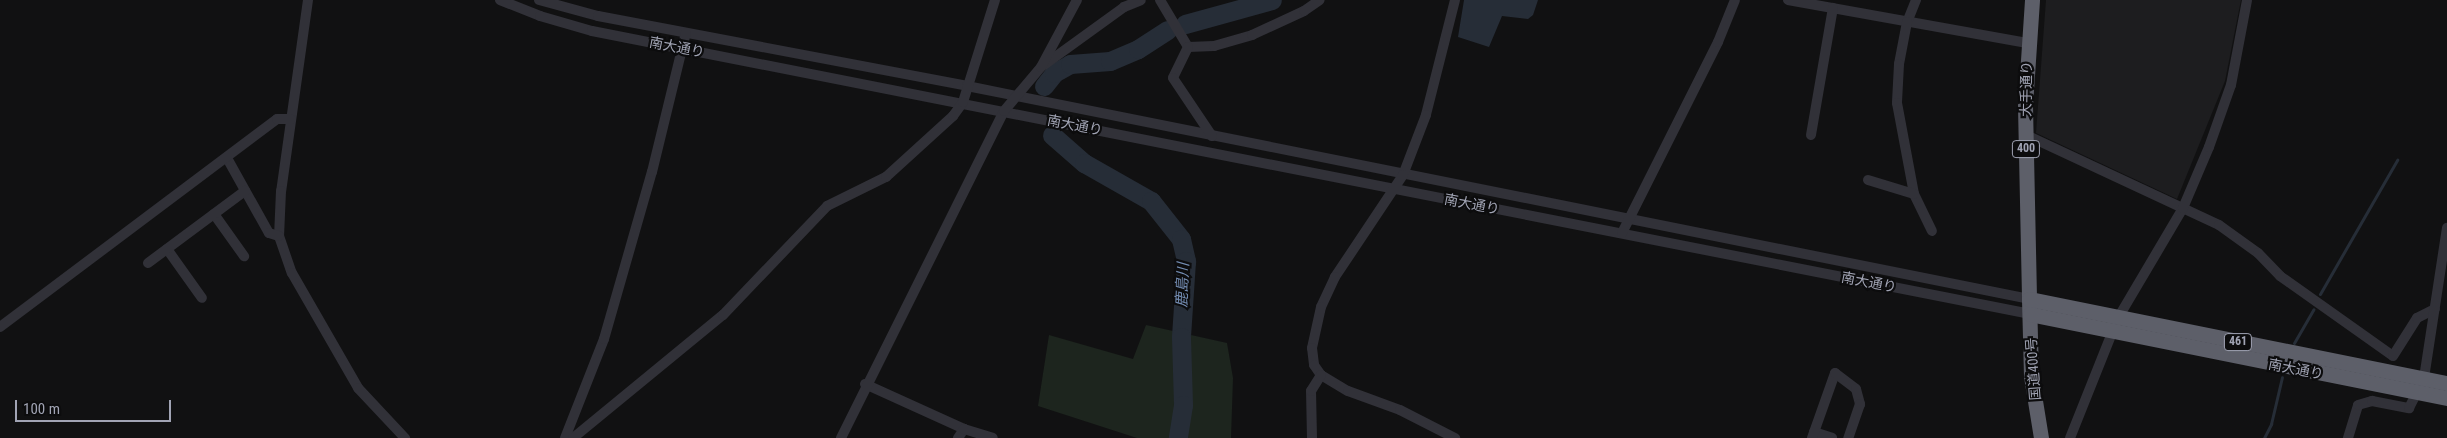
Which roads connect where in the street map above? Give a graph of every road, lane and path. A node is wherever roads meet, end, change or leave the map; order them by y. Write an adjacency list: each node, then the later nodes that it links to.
1 (308, 0): 26 (street)
2 (500, 0): 20 (street, 南大通り)
3 (539, 0): 17 (street, 南大通り)
4 (995, 0): 22 (street)
5 (1077, 0): 21 (street)
6 (1141, 0): 21 (street)
7 (1160, 0): 19 (street)
8 (1320, 0): 19 (street)
9 (1455, 0): 31 (street)
10 (1735, 0): 38 (street)
11 (1788, 0): 15 (street)
12 (1916, 0): 16 (street)
13 (2032, 0): 18 (highway, 大手通り / 400)
14 (2247, 0): 36 (street)
15 (1833, 8): 16 (street); 27 (street)
16 (1907, 22): 18 (street); 35 (street)
17 (686, 33): 20 (street); 22 (street, 南大通り)
18 (2027, 43): 29 (highway, 大手通り / 400)
19 (1188, 47): 28 (street)
20 (682, 48): 24 (street, 南大通り); 61 (street)
21 (1041, 68): 23 (street)
22 (967, 86): 23 (street, 南大通り); 24 (street)
23 (1016, 96): 25 (street); 28 (street, 南大通り)
24 (962, 102): 25 (street, 南大通り); 62 (street)
25 (1004, 111): 33 (street, 南大通り); 55 (street)
26 (291, 119): 30 (street); 42 (street)
27 (1811, 135)
28 (1212, 136): 31 (street, 南大通り)
29 (2026, 136): 36 (street); 47 (highway, 大手通り / 400)
30 (226, 158): 34 (street); 51 (street)
31 (1403, 175): 33 (street); 38 (street, 南大通り)
32 (1868, 180): 35 (street)
33 (1393, 189): 41 (street, 南大通り); 52 (street)
34 (246, 191): 37 (street); 42 (street)
35 (1914, 194): 40 (street)
36 (2183, 208): 48 (street); 50 (street)
37 (214, 214): 43 (street); 44 (street)
38 (1628, 220): 41 (street); 47 (street, 南大通り)
39 (2447, 228): 48 (street)
40 (1932, 231)
41 (1622, 233): 49 (street, 南大通り)
42 (279, 236): 60 (street)
43 (166, 250): 45 (street); 46 (street)
44 (244, 256)
45 (148, 263)
46 (202, 298)
47 (2029, 298): 49 (highway, 国道400号 / 400); 50 (highway, 南大通り / 461)
48 (2435, 309): 53 (street)
49 (2030, 314): 50 (highway, 南大通り / 461); 69 (highway, 国道400号 / 400)
50 (2115, 325): 53 (highway, 南大通り / 461); 56 (highway, 南大通り / 461); 70 (street)
51 (0, 327)
52 (1321, 375): 65 (street); 66 (street)
53 (2424, 378): 54 (highway, 南大通り / 461); 56 (street)
54 (2447, 383)
55 (865, 384): 58 (street); 63 (street)
56 (2416, 393): 57 (highway, 南大通り / 461); 71 (street)
57 (2447, 398)
58 (961, 434): 64 (street)
59 (1813, 435): 67 (street); 68 (street)
60 (405, 438)
61 (566, 438)
62 (573, 438)
63 (841, 438)
64 (993, 438)
65 (1312, 438)
66 (1455, 438)
67 (1832, 438)
68 (1848, 438)
69 (2041, 438)
70 (2070, 438)
71 (2348, 438)

